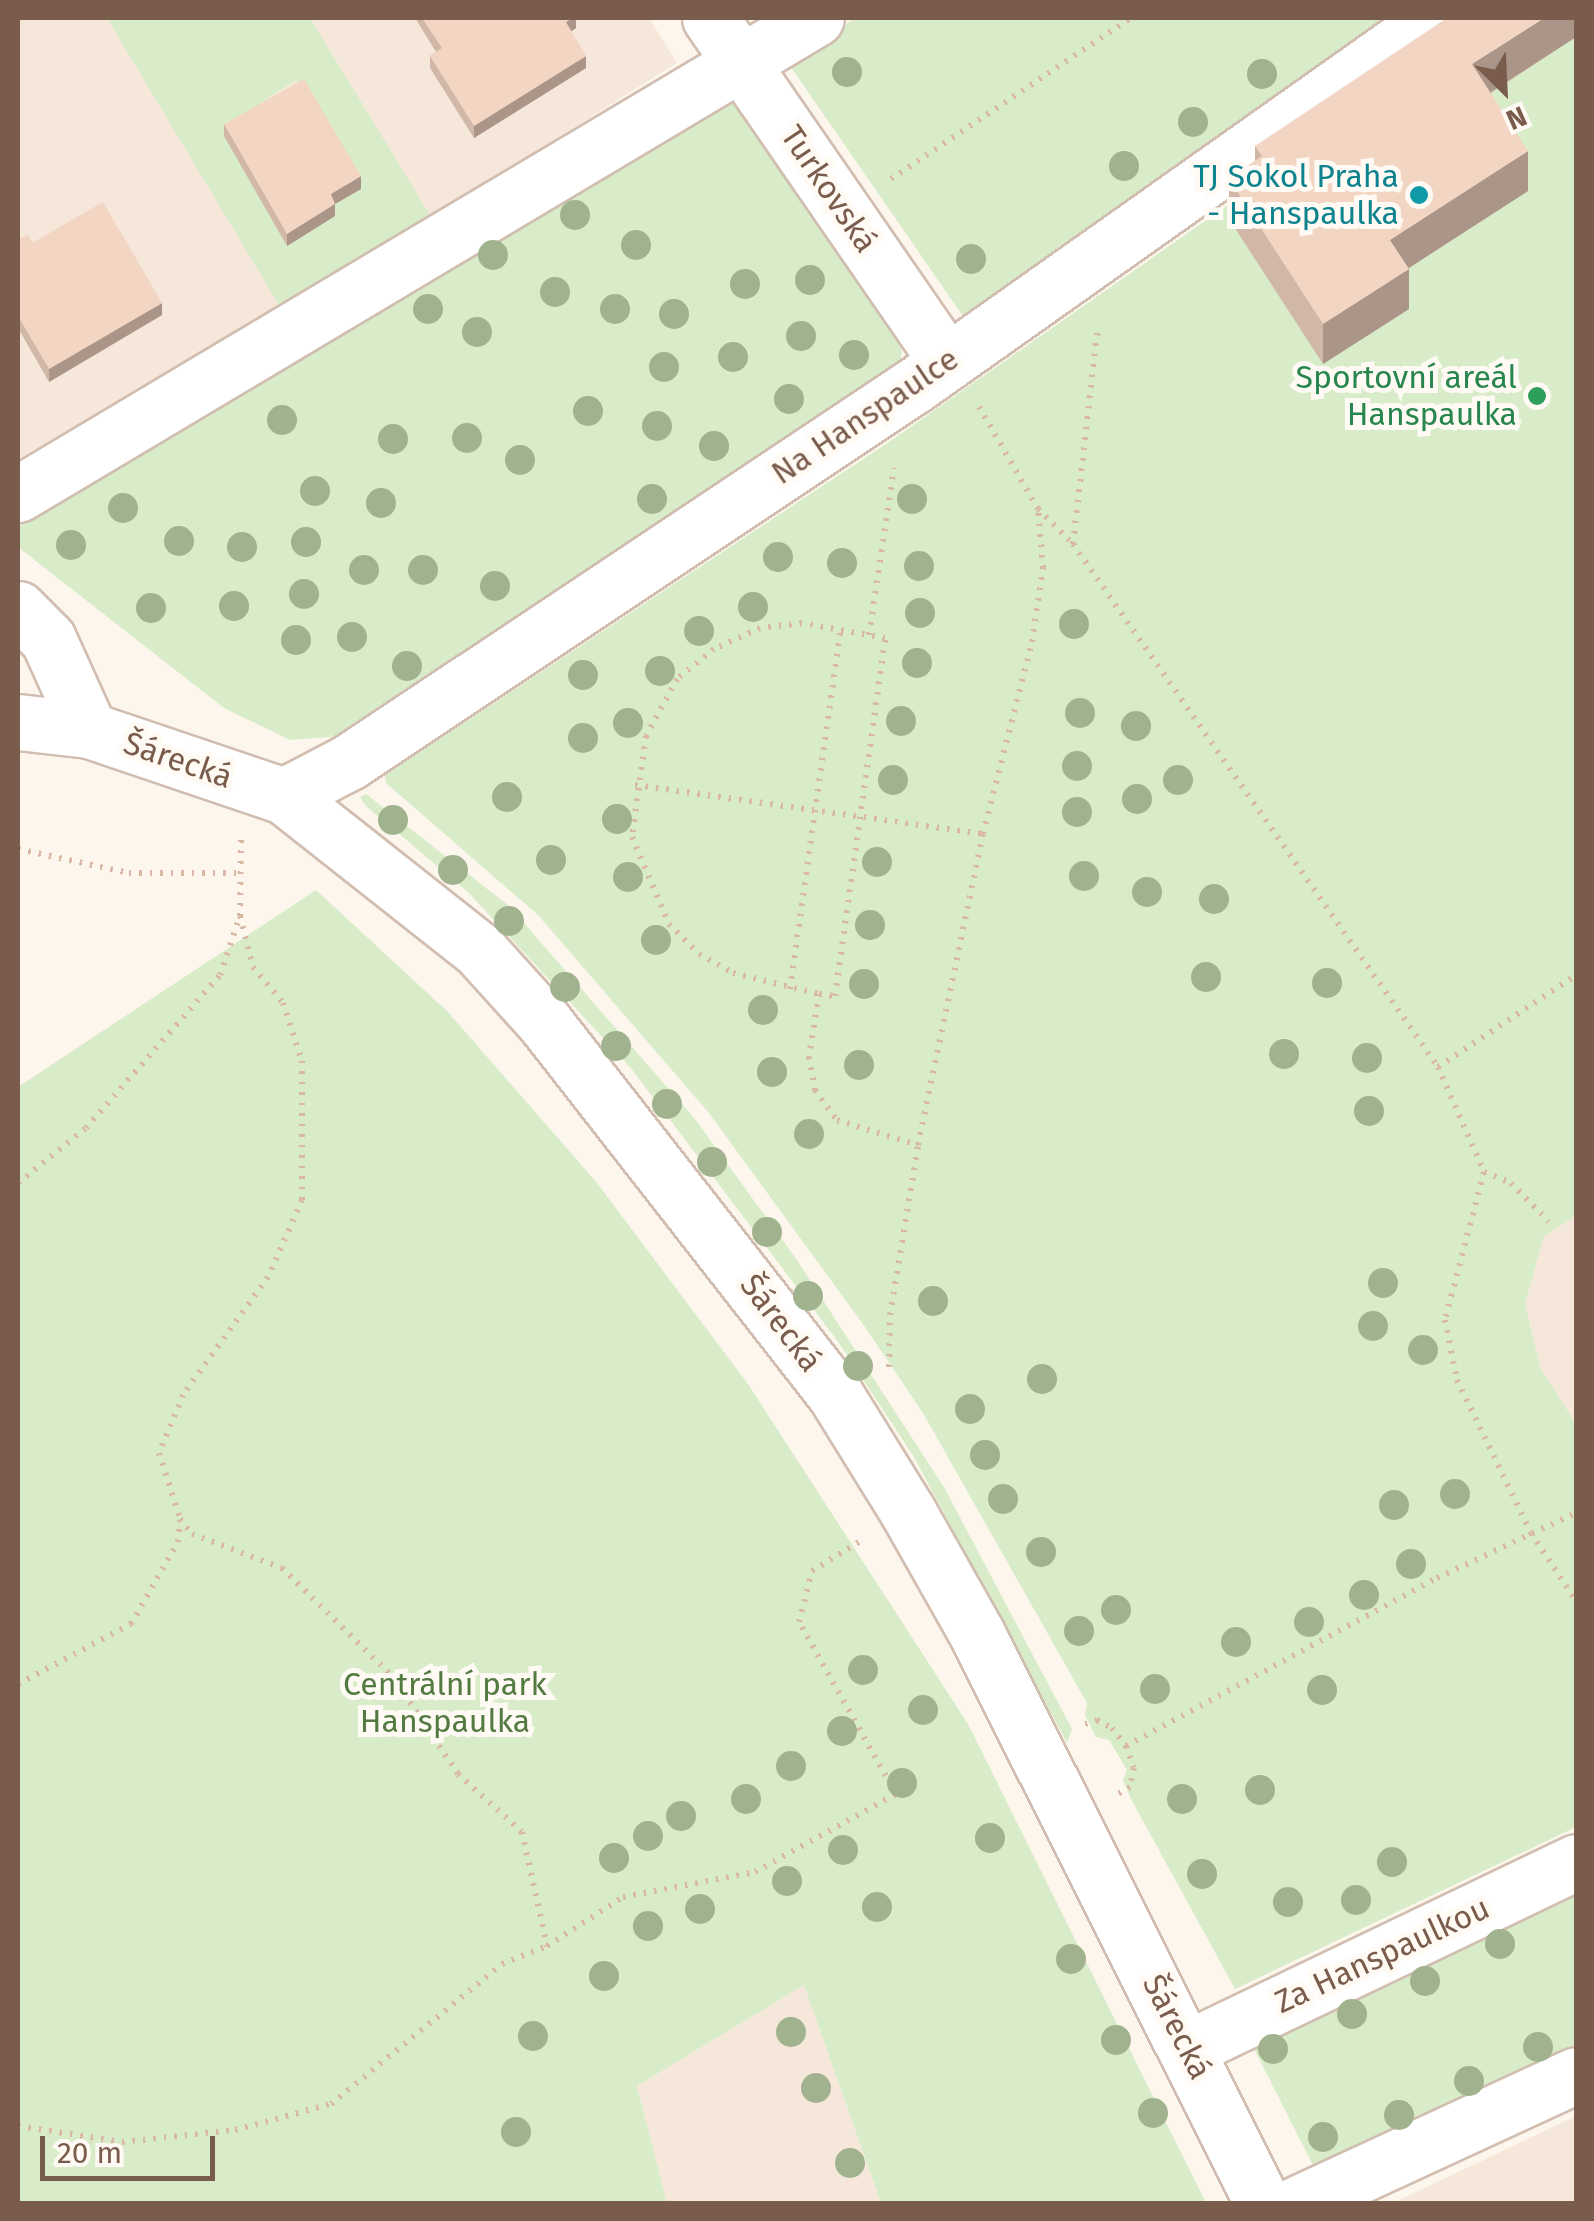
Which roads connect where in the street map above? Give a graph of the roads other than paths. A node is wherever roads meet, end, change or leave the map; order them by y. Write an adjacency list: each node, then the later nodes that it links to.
1 (710, 18): 4 (street, Turkovská)
2 (816, 18): 4 (street)
3 (1434, 18): 5 (street, Na Hanspaulce)
4 (742, 62): 5 (street, Turkovská); 6 (street)
5 (947, 360): 10 (street, Na Hanspaulce)
6 (18, 494)
7 (18, 608): 9 (street)
8 (18, 722): 9 (street, Šárecká)
9 (89, 730): 10 (street, Šárecká)
10 (263, 810): 12 (street, Šárecká)
11 (1576, 1862): 12 (street, Za Hanspaulkou)
12 (1188, 2048): 14 (street, Šárecká)
13 (1576, 2075): 15 (street)
14 (1264, 2204)
15 (1297, 2204)

